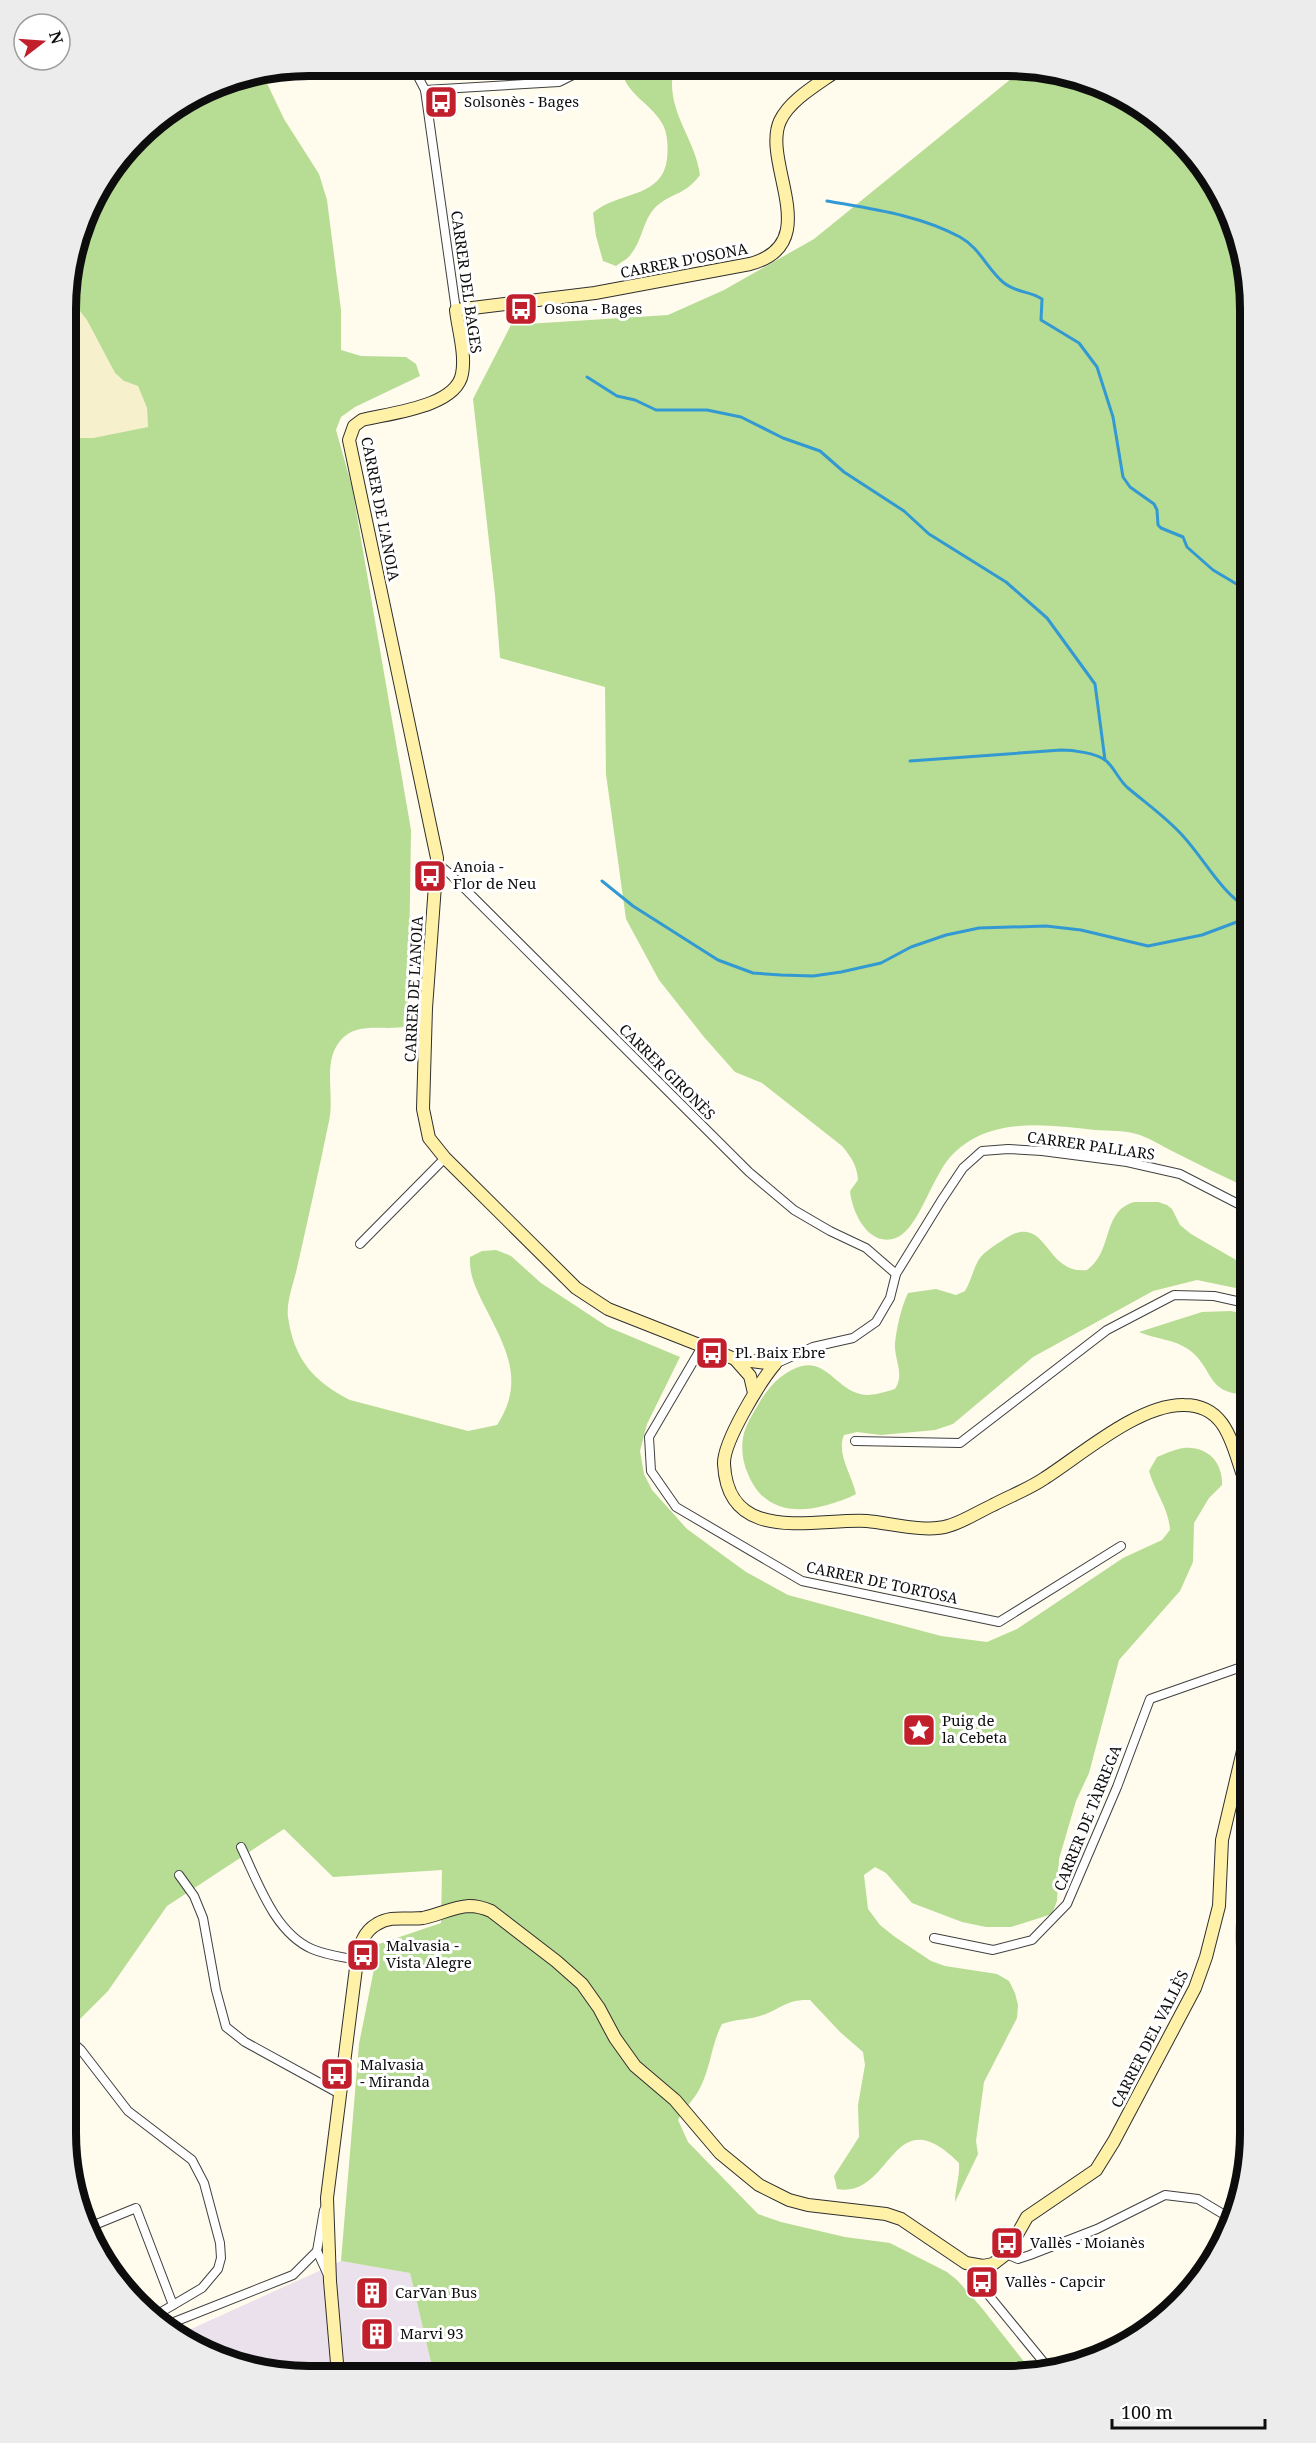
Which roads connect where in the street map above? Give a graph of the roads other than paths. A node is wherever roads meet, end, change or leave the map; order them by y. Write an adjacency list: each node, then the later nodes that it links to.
1 (418, 76): 4 (street, CARRER DEL BAGES)
2 (571, 76): 4 (street)
3 (830, 76): 5 (street, CARRER D'OSONA)
4 (425, 90): 5 (street, CARRER DEL BAGES)
5 (456, 310): 6 (street, CARRER DEL BAGES)
6 (352, 429): 7 (street, CARRER DE L'ANOIA)
7 (436, 867): 8 (street, CARRER DE L'ANOIA); 11 (street, CARRER GIRONÈS)
8 (445, 1158): 10 (street); 13 (street, CARRER DE L'ANOIA)
9 (1240, 1205): 11 (street, CARRER PALLARS)
10 (360, 1244)
11 (896, 1274): 15 (street, CARRER PALLARS)
12 (1240, 1302): 17 (street)
13 (704, 1345): 14 (street, CARRER DE L'ANOIA); 19 (street, CARRER DE TORTOSA)
14 (735, 1359): 15 (street); 16 (street)
15 (775, 1364): 16 (street)
16 (754, 1393): 18 (street)
17 (855, 1441)
18 (1240, 1463)
19 (1121, 1546)
20 (1240, 1668): 24 (street, CARRER DE TÀRREGA)
21 (1240, 1764): 32 (street, CARRER DEL VALLÈS)
22 (241, 1847): 25 (street)
23 (179, 1875): 27 (street)
24 (934, 1938)
25 (357, 1960): 27 (street); 33 (street)
26 (76, 2046): 35 (street)
27 (340, 2094): 28 (street)
28 (327, 2198): 31 (street); 34 (street)
29 (1225, 2215): 32 (street)
30 (95, 2225): 35 (street)
31 (317, 2251): 34 (street); 37 (street)
32 (1006, 2254): 33 (street)
33 (975, 2265): 38 (street)
34 (330, 2281): 39 (street)
35 (173, 2305): 36 (street)
36 (161, 2312)
37 (174, 2322)
38 (1045, 2363)
39 (337, 2366)

